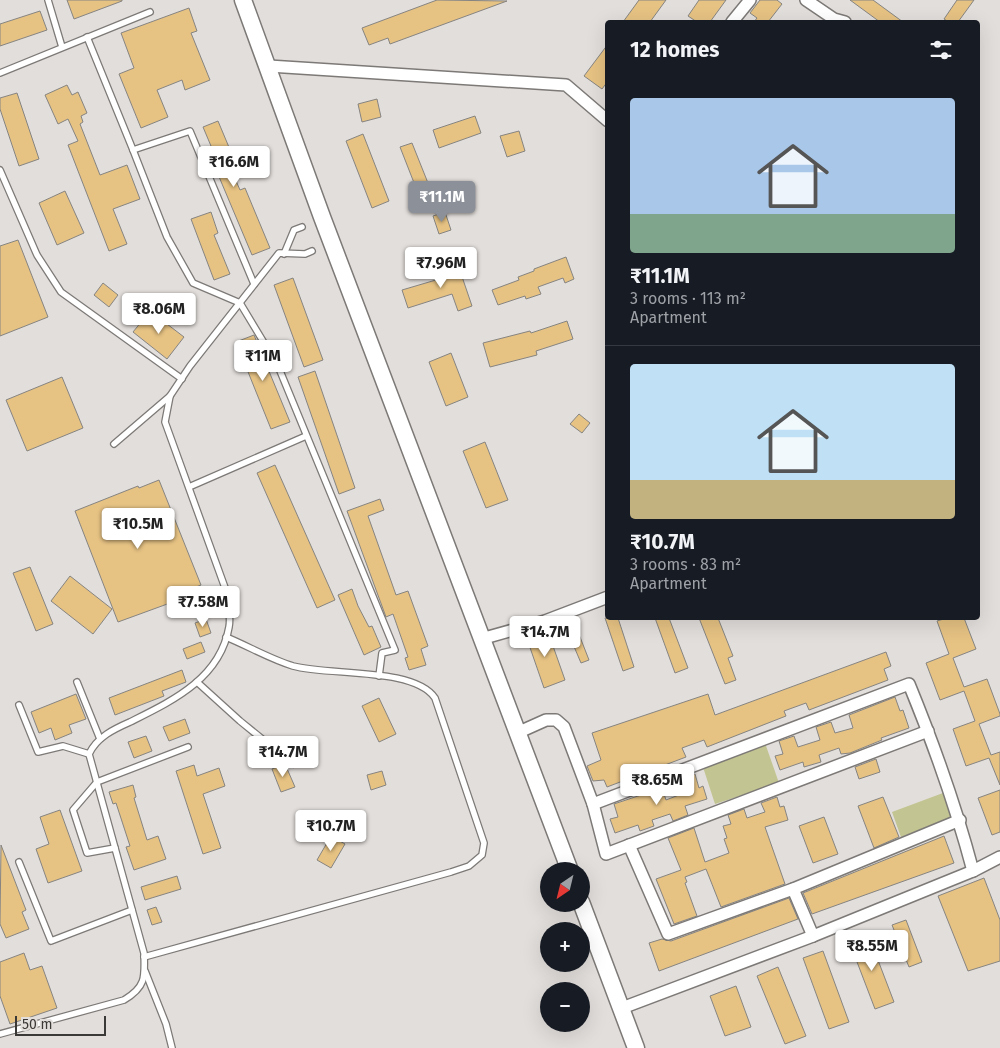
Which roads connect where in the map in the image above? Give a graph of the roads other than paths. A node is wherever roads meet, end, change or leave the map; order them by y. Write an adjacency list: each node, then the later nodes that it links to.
1 (48, 0): 9 (lane)
2 (243, 0): 10 (street)
3 (750, 0): 6 (street)
4 (806, 0): 7 (street)
5 (150, 12): 8 (lane)
6 (734, 20)
7 (838, 20)
8 (87, 37): 9 (lane); 13 (lane)
9 (62, 47): 11 (lane)
10 (269, 66): 12 (street); 27 (street)
11 (0, 73)
12 (605, 118)
13 (133, 150): 18 (lane); 19 (lane)
14 (0, 170): 20 (lane)
15 (302, 227): 17 (lane)
16 (312, 251): 17 (lane)
17 (284, 254): 18 (lane)
18 (254, 284): 19 (lane)
19 (240, 303): 20 (lane); 22 (lane)
20 (182, 379): 21 (lane)
21 (170, 396): 23 (lane); 24 (lane)
22 (306, 436): 24 (lane); 28 (lane)
23 (114, 444)
24 (189, 487): 26 (lane)
25 (605, 598): 27 (street)
26 (226, 637): 28 (lane); 30 (lane)
27 (481, 639): 33 (street)
28 (379, 676): 51 (lane)
29 (77, 682): 34 (lane)
30 (197, 682): 34 (lane); 37 (lane)
31 (19, 705): 36 (lane)
32 (928, 731): 39 (street); 40 (street); 41 (street)
33 (517, 733): 39 (street); 45 (street)
34 (100, 739): 36 (lane)
35 (188, 748): 38 (lane)
36 (89, 754): 38 (lane)
37 (293, 764)
38 (97, 782): 42 (lane); 42 (lane)
39 (593, 804): 41 (street)
40 (960, 820): 46 (street); 47 (street)
41 (629, 845): 47 (street)
42 (115, 848): 48 (lane)
43 (1000, 857): 46 (street)
44 (19, 862): 48 (lane)
45 (567, 862)
46 (972, 871): 50 (street)
47 (793, 889): 50 (street)
48 (132, 910): 51 (lane)
49 (585, 912): 53 (street)
50 (813, 936): 53 (street)
51 (144, 957): 52 (lane)
52 (145, 971): 54 (lane); 55 (lane)
53 (622, 1008): 56 (street)
54 (0, 1034)
55 (172, 1048)
56 (636, 1048)

